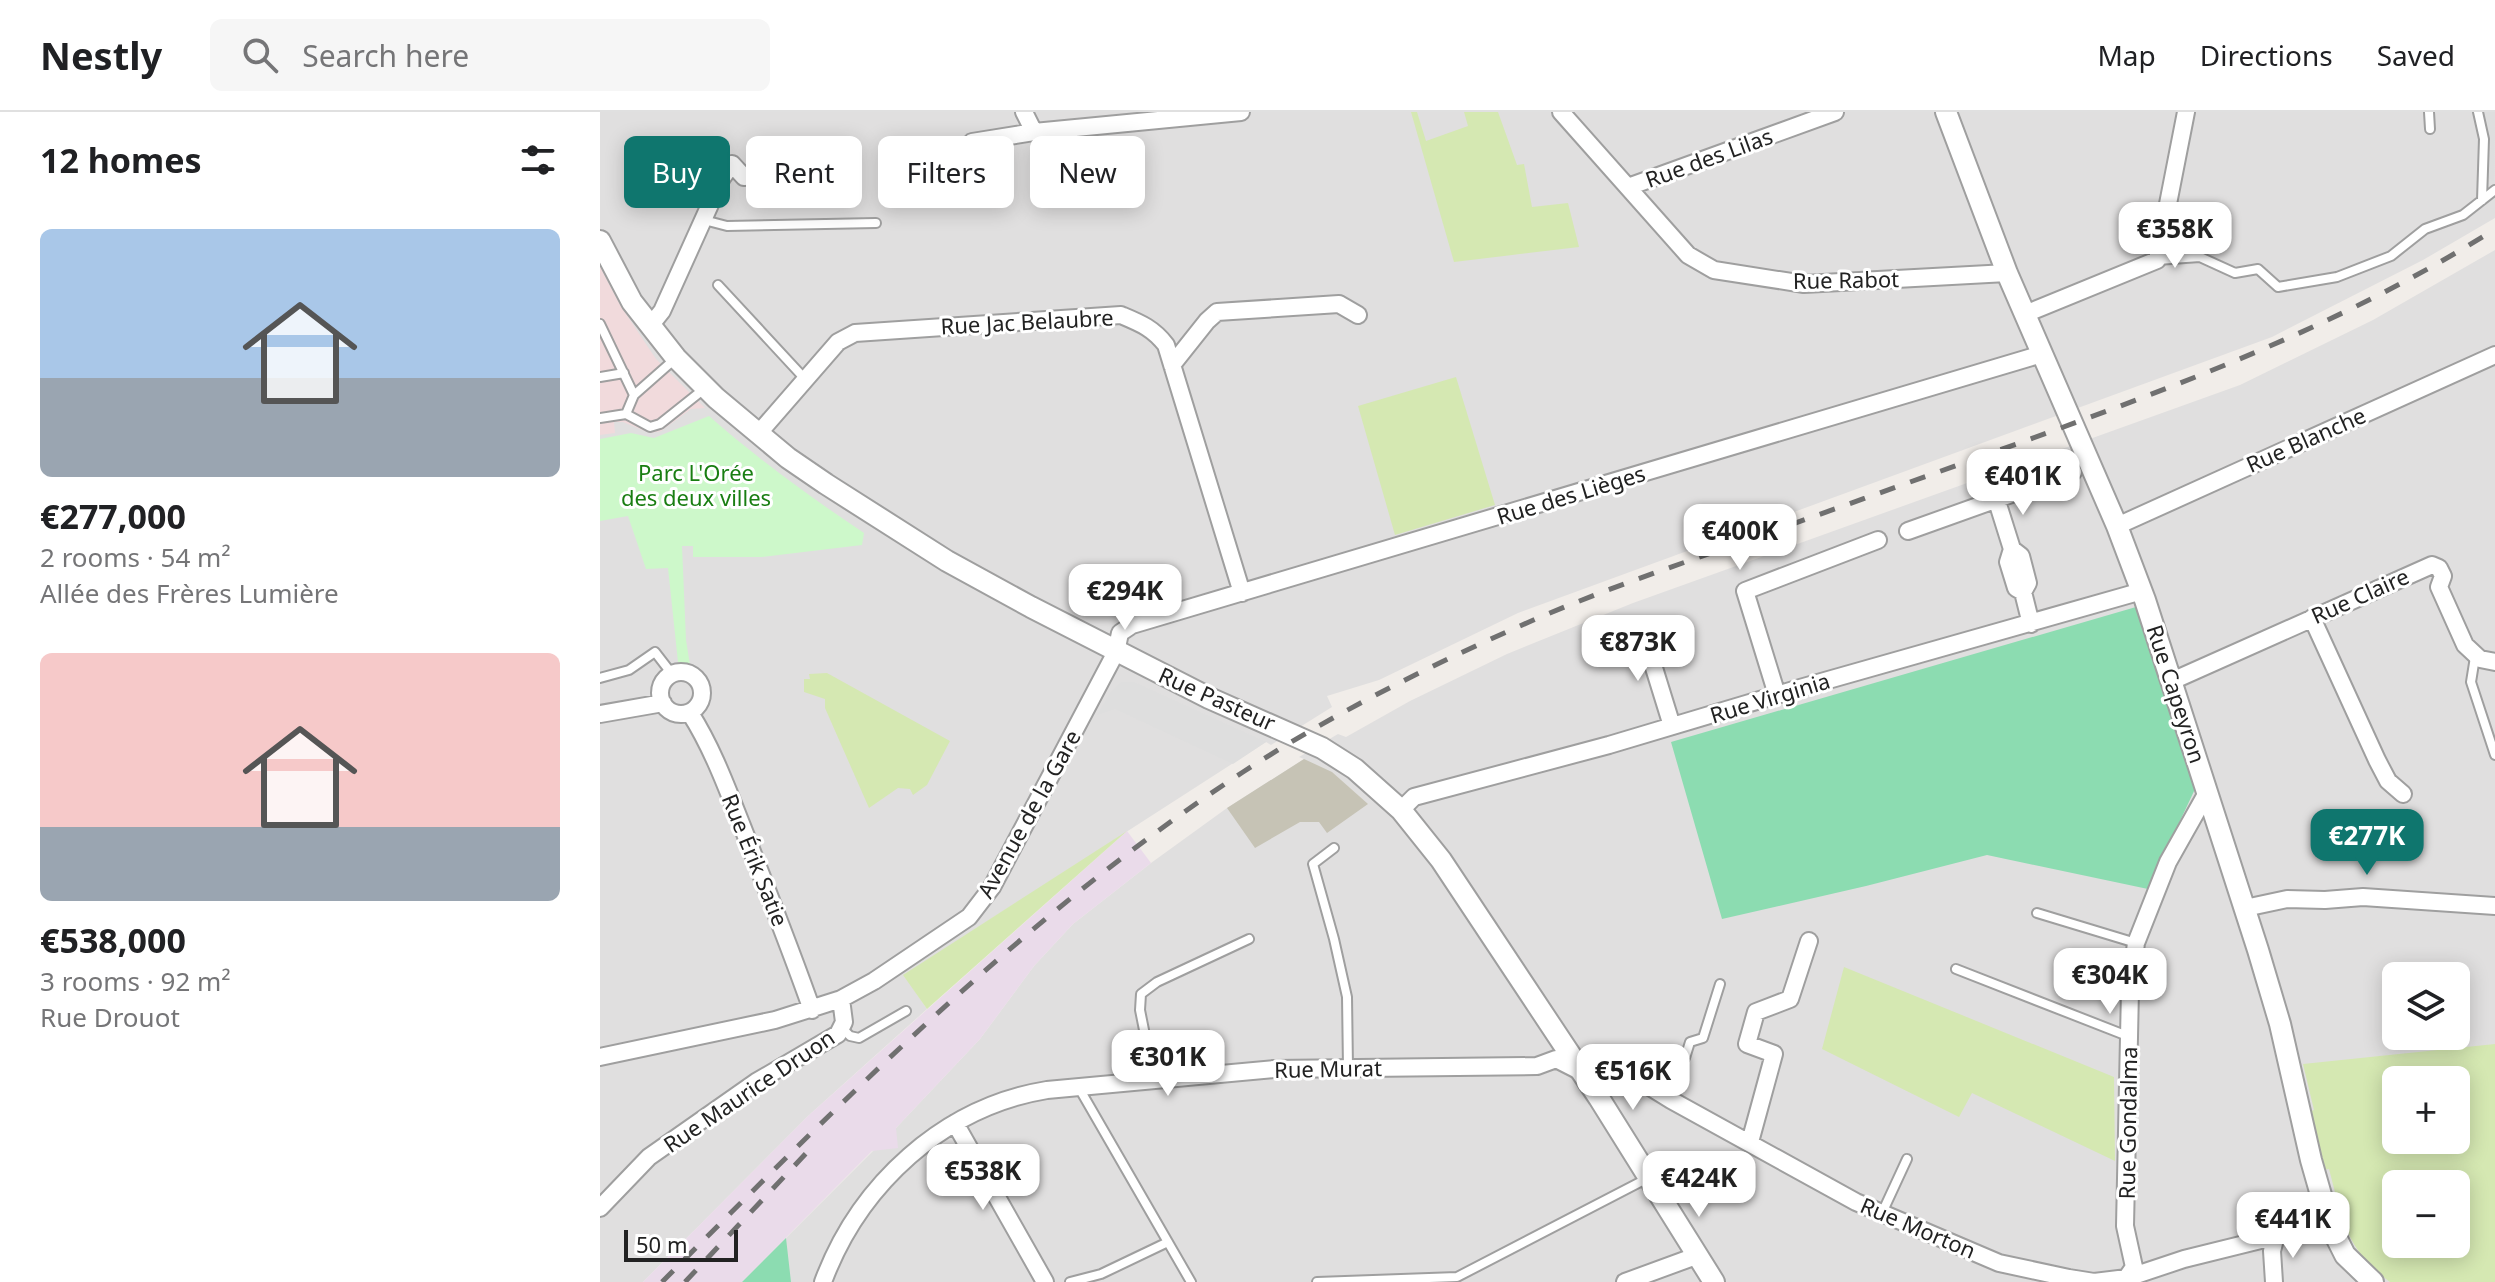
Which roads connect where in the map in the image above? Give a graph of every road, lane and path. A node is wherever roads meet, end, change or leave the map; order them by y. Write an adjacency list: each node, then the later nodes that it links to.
1 (1024, 112): 10 (street)
2 (1241, 112): 10 (street)
3 (1561, 112): 13 (street, Rue Rabot)
4 (1835, 112): 13 (street, Rue des Lilas)
5 (1946, 112): 20 (street, Rue Capeyron)
6 (2186, 112): 19 (street)
7 (2429, 112): 9 (lane)
8 (2478, 112): 15 (lane)
9 (2430, 129)
10 (1034, 132): 11 (street)
11 (1009, 136)
12 (746, 177): 16 (street)
13 (1628, 187): 20 (street, Rue Rabot)
14 (2495, 190): 15 (lane)
15 (2482, 200): 19 (lane)
16 (703, 220): 17 (lane); 25 (street)
17 (876, 223)
18 (600, 241): 25 (street, Rue Pasteur)
19 (2157, 260): 22 (street)
20 (2007, 273): 22 (street, Rue Capeyron)
21 (718, 285): 32 (lane)
22 (2025, 314): 26 (street, Rue Capeyron)
23 (1358, 315): 29 (street)
24 (600, 324): 30 (lane)
25 (650, 326): 28 (street, Rue Pasteur)
26 (2042, 354): 40 (street, Rue Capeyron); 44 (street, Rue des Lièges)
27 (2495, 355): 40 (street, Rue Blanche)
28 (676, 358): 33 (street, Rue Pasteur); 34 (lane)
29 (1172, 365): 32 (street, Rue Jac Belaubre); 44 (street, Rue Jac Belaubre)
30 (624, 373): 31 (lane); 34 (lane)
31 (600, 377)
32 (805, 379): 37 (street, Rue Jac Belaubre)
33 (705, 389): 35 (lane); 37 (street, Rue Pasteur)
34 (634, 395): 35 (lane)
35 (626, 414): 36 (lane)
36 (600, 418)
37 (758, 434): 48 (street, Rue Pasteur)
38 (2073, 472): 39 (street)
39 (1996, 498): 41 (street); 46 (street)
40 (2117, 526): 43 (street, Rue Capeyron)
41 (1908, 531)
42 (1878, 540): 54 (street)
43 (2142, 591): 46 (street, Rue Virginia); 53 (street, Rue Capeyron)
44 (1242, 593): 48 (street, Rue des Lièges)
45 (2312, 618): 49 (street, Rue Claire); 53 (street, Rue Claire); 61 (street)
46 (2031, 624): 54 (street, Rue Virginia)
47 (1642, 629): 58 (street)
48 (1116, 652): 62 (street, Rue Pasteur); 72 (street, Avenue de la Gare)
49 (2476, 656): 50 (street); 59 (lane)
50 (2495, 662)
51 (672, 674): 52 (lane); 55 (street); 56 (street)
52 (600, 678)
53 (2172, 681): 60 (street, Rue Capeyron)
54 (1777, 695): 58 (street, Rue Virginia)
55 (663, 703): 56 (street); 57 (street)
56 (690, 713): 73 (street, Rue Érik Satie)
57 (600, 714)
58 (1672, 726): 62 (street, Rue Virginia)
59 (2495, 755)
60 (2208, 791): 65 (street, Rue Capeyron); 69 (street, Rue Gondalma)
61 (2403, 794)
62 (1401, 810): 80 (street, Rue Pasteur)
63 (1334, 848): 79 (lane)
64 (2495, 906): 65 (street)
65 (2245, 908): 91 (street, Rue Capeyron)
66 (2037, 913): 69 (lane)
67 (1249, 939): 82 (lane)
68 (1809, 941): 86 (street)
69 (2136, 943): 76 (street, Rue Gondalma)
70 (1956, 969): 76 (lane)
71 (1720, 984): 78 (lane)
72 (841, 999): 73 (street, Avenue de la Gare); 75 (street, Rue Maurice Druon)
73 (812, 1010): 77 (street, Avenue de la Gare)
74 (906, 1011): 75 (lane)
75 (842, 1028): 89 (street, Rue Maurice Druon)
76 (2130, 1037): 96 (street, Rue Gondalma)
77 (600, 1057)
78 (1685, 1058)
79 (1348, 1068): 80 (street, Rue Murat); 82 (street, Rue Murat)
80 (1579, 1071): 84 (street, Rue Morton); 88 (street, Rue Pasteur)
81 (1680, 1073): 84 (lane)
82 (1154, 1080): 83 (street, Rue Murat)
83 (1079, 1088): 85 (street, Rue Murat); 93 (lane)
84 (1671, 1100): 86 (street, Rue Morton)
85 (955, 1123): 97 (street, Rue Murat); 98 (street)
86 (1750, 1142): 90 (street, Rue Morton)
87 (1907, 1159): 90 (lane)
88 (1648, 1178): 94 (street, Rue Pasteur); 101 (lane)
89 (600, 1208)
90 (1882, 1213): 95 (street, Rue Morton)
91 (2329, 1223): 92 (street, Rue Morton); 105 (street, Rue Capeyron)
92 (2276, 1235): 96 (street, Rue Morton); 104 (street)
93 (1168, 1242): 99 (lane); 100 (lane)
94 (1696, 1256): 102 (street); 103 (street, Rue Pasteur)
95 (2071, 1280): 96 (street, Rue Morton)
96 (2125, 1280)
97 (823, 1282)
98 (1045, 1282)
99 (1070, 1282)
100 (1191, 1282)
101 (1317, 1282)
102 (1625, 1282)
103 (1714, 1282)
104 (2274, 1282)
105 (2373, 1282)

